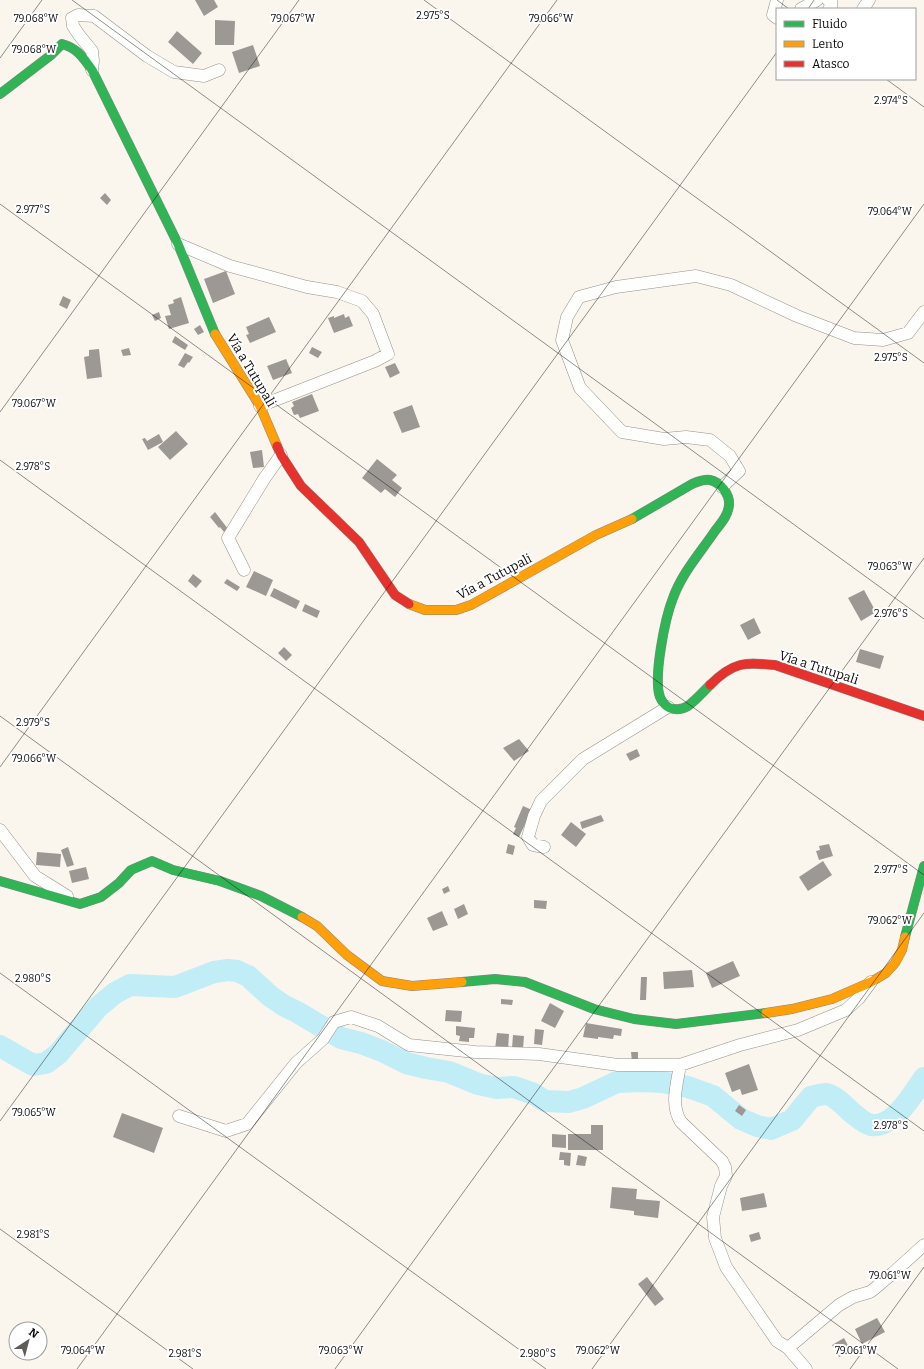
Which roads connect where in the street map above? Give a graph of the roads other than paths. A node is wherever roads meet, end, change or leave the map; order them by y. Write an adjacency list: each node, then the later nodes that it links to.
1 (777, 0): 6 (street)
2 (817, 0): 4 (street)
3 (828, 0): 5 (street)
4 (803, 8)
5 (830, 8)
6 (776, 17)
7 (92, 70): 8 (street); 9 (street, Vía a Tutupali); 10 (street, Vía a Tutupali)
8 (219, 70)
9 (0, 94)
10 (178, 244): 12 (street, Vía a Tutupali); 12 (street)
11 (924, 312): 14 (street)
12 (260, 406): 13 (street, Vía a Tutupali)
13 (282, 455): 14 (street, Vía a Tutupali); 15 (street)
14 (722, 487): 16 (street)
15 (244, 570)
16 (668, 707): 17 (street, Vía a Tutupali); 19 (street)
17 (924, 716)
18 (0, 830): 22 (street)
19 (544, 847)
20 (924, 866): 23 (street)
21 (0, 881): 22 (street)
22 (80, 904): 23 (street)
23 (871, 982): 24 (street)
24 (679, 1070): 25 (street); 27 (street)
25 (179, 1116)
26 (924, 1245): 27 (street)
27 (788, 1348): 28 (street)
28 (806, 1369)

